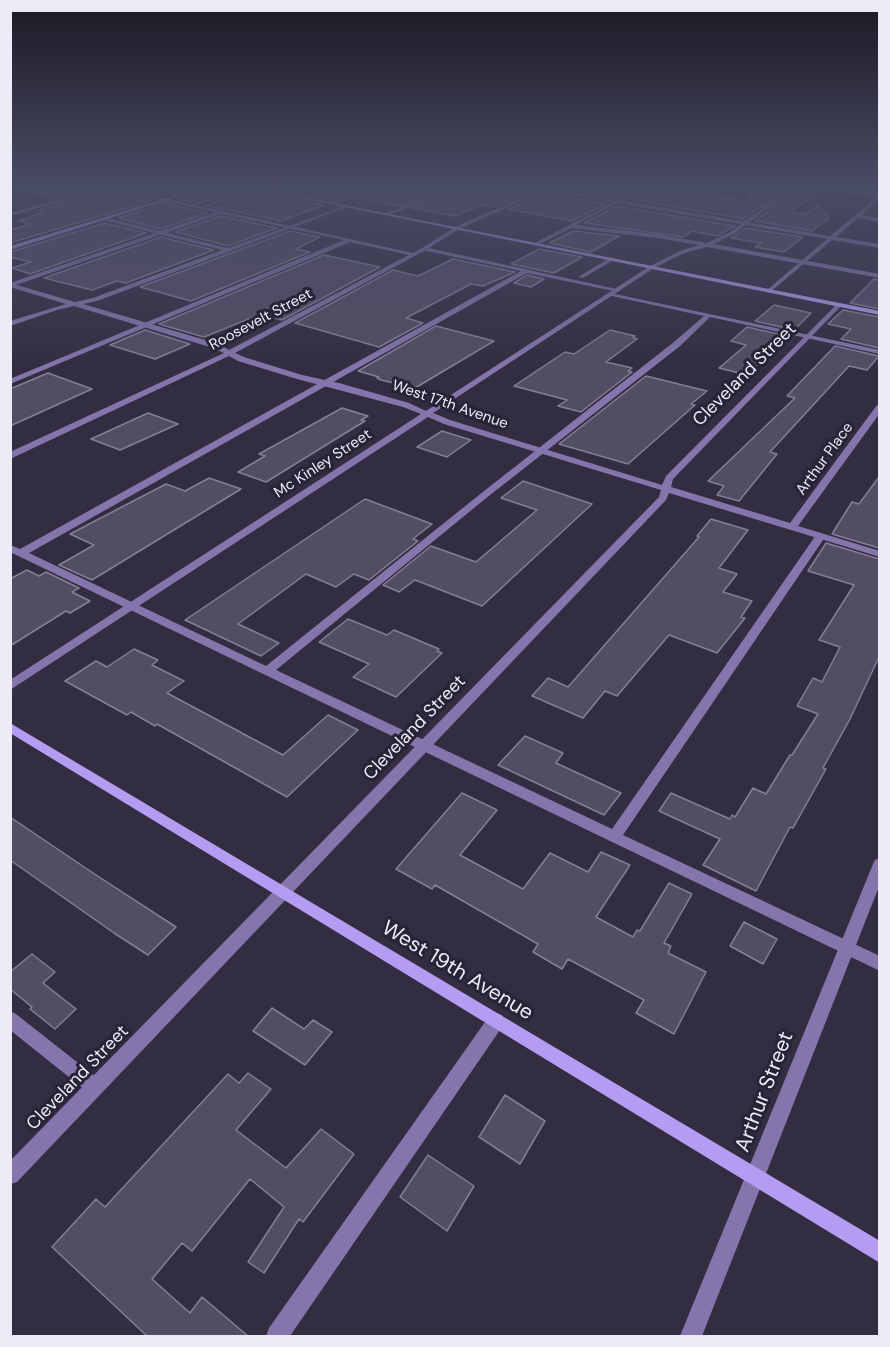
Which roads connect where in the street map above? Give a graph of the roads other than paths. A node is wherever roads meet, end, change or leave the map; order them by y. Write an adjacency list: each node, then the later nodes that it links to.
1 (118, 248): 19 (street)
2 (220, 248): 11 (street)
3 (234, 248): 11 (street)
4 (331, 248): 27 (street)
5 (386, 248): 12 (street)
6 (556, 248): 13 (main road)
7 (696, 248): 15 (street, Mc Kinley Street)
8 (722, 248): 14 (street)
9 (819, 248): 14 (street)
10 (424, 249): 12 (street, Roosevelt Street); 16 (street)
11 (229, 250): 22 (street)
12 (414, 254): 30 (street, Roosevelt Street)
13 (612, 259): 15 (main road); 18 (street)
14 (803, 262): 17 (street); 20 (street)
15 (652, 267): 20 (main road); 21 (street, Mc Kinley Street)
16 (526, 271): 21 (street); 32 (street)
17 (879, 276)
18 (581, 277)
19 (11, 285): 22 (street, West 17th Avenue)
20 (769, 291): 23 (main road)
21 (615, 292): 25 (street); 34 (street, Mc Kinley Street)
22 (75, 304): 26 (street); 27 (street, West 17th Avenue)
23 (839, 305): 24 (main road); 28 (street, Cleveland Street)
24 (879, 313)
25 (709, 315): 28 (street); 35 (street)
26 (10, 324)
27 (145, 325): 30 (street, West 17th Avenue); 31 (street)
28 (809, 337): 29 (street); 37 (street, Cleveland Street)
29 (879, 352)
30 (229, 353): 32 (street, West 17th Avenue); 36 (street, Roosevelt Street)
31 (10, 381)
32 (324, 382): 34 (street, West 17th Avenue); 40 (street)
33 (879, 407): 38 (street, Arthur Place)
34 (427, 414): 35 (street, West 17th Avenue); 42 (street, Mc Kinley Street)
35 (543, 452): 37 (street, West 17th Avenue); 43 (street)
36 (10, 456)
37 (666, 489): 38 (street, West 17th Avenue); 46 (street, Cleveland Street)
38 (792, 528): 39 (street, West 17th Avenue)
39 (820, 537): 41 (street, West 17th Avenue); 47 (street)
40 (16, 550): 42 (street)
41 (879, 554)
42 (132, 606): 43 (street); 44 (street, Mc Kinley Street)
43 (267, 671): 46 (street)
44 (10, 686)
45 (10, 727): 49 (main road, West 19th Avenue)
46 (423, 746): 47 (street); 49 (street, Cleveland Street)
47 (614, 837): 50 (street)
48 (879, 864): 50 (street, Arthur Street)
49 (282, 891): 53 (main road, West 19th Avenue); 54 (street, Cleveland Street)
50 (845, 947): 51 (street); 56 (street, Arthur Street)
51 (879, 964)
52 (10, 1019): 54 (street)
53 (496, 1021): 56 (main road, West 19th Avenue); 58 (street)
54 (95, 1087): 55 (street, Cleveland Street)
55 (10, 1174)
56 (755, 1178): 57 (main road, West 19th Avenue); 59 (street, Arthur Street)
57 (879, 1253)
58 (277, 1336)
59 (691, 1336)

